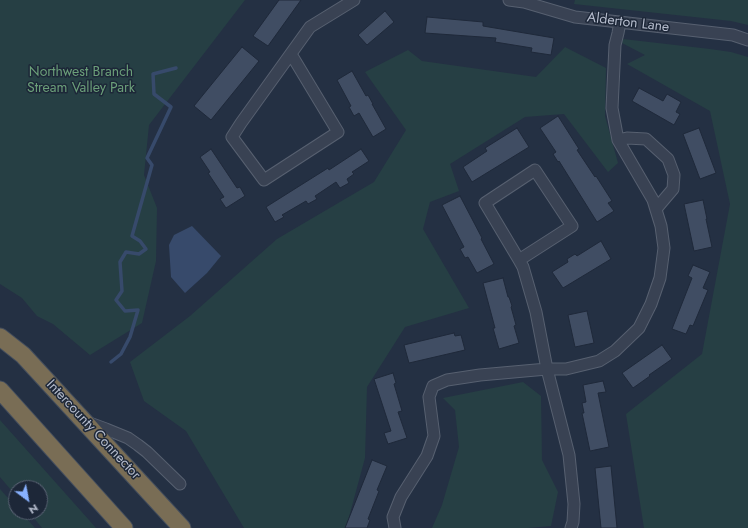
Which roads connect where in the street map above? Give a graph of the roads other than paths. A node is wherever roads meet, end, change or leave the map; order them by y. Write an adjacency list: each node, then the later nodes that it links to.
1 (354, 0): 5 (street)
2 (509, 0): 3 (street, Alderton Lane)
3 (620, 22): 4 (street, Alderton Lane); 6 (street)
4 (748, 40)
5 (291, 54): 5 (street)
6 (618, 140): 7 (street); 7 (street)
7 (656, 209): 10 (street)
8 (519, 260): 8 (street); 10 (street)
9 (0, 337): 12 (highway, Intercounty Connector)
10 (547, 369): 16 (street); 17 (street)
11 (0, 390): 14 (highway)
12 (84, 422): 13 (street); 15 (highway, Intercounty Connector)
13 (180, 484)
14 (124, 528)
15 (182, 528)
16 (395, 528)
17 (571, 528)

